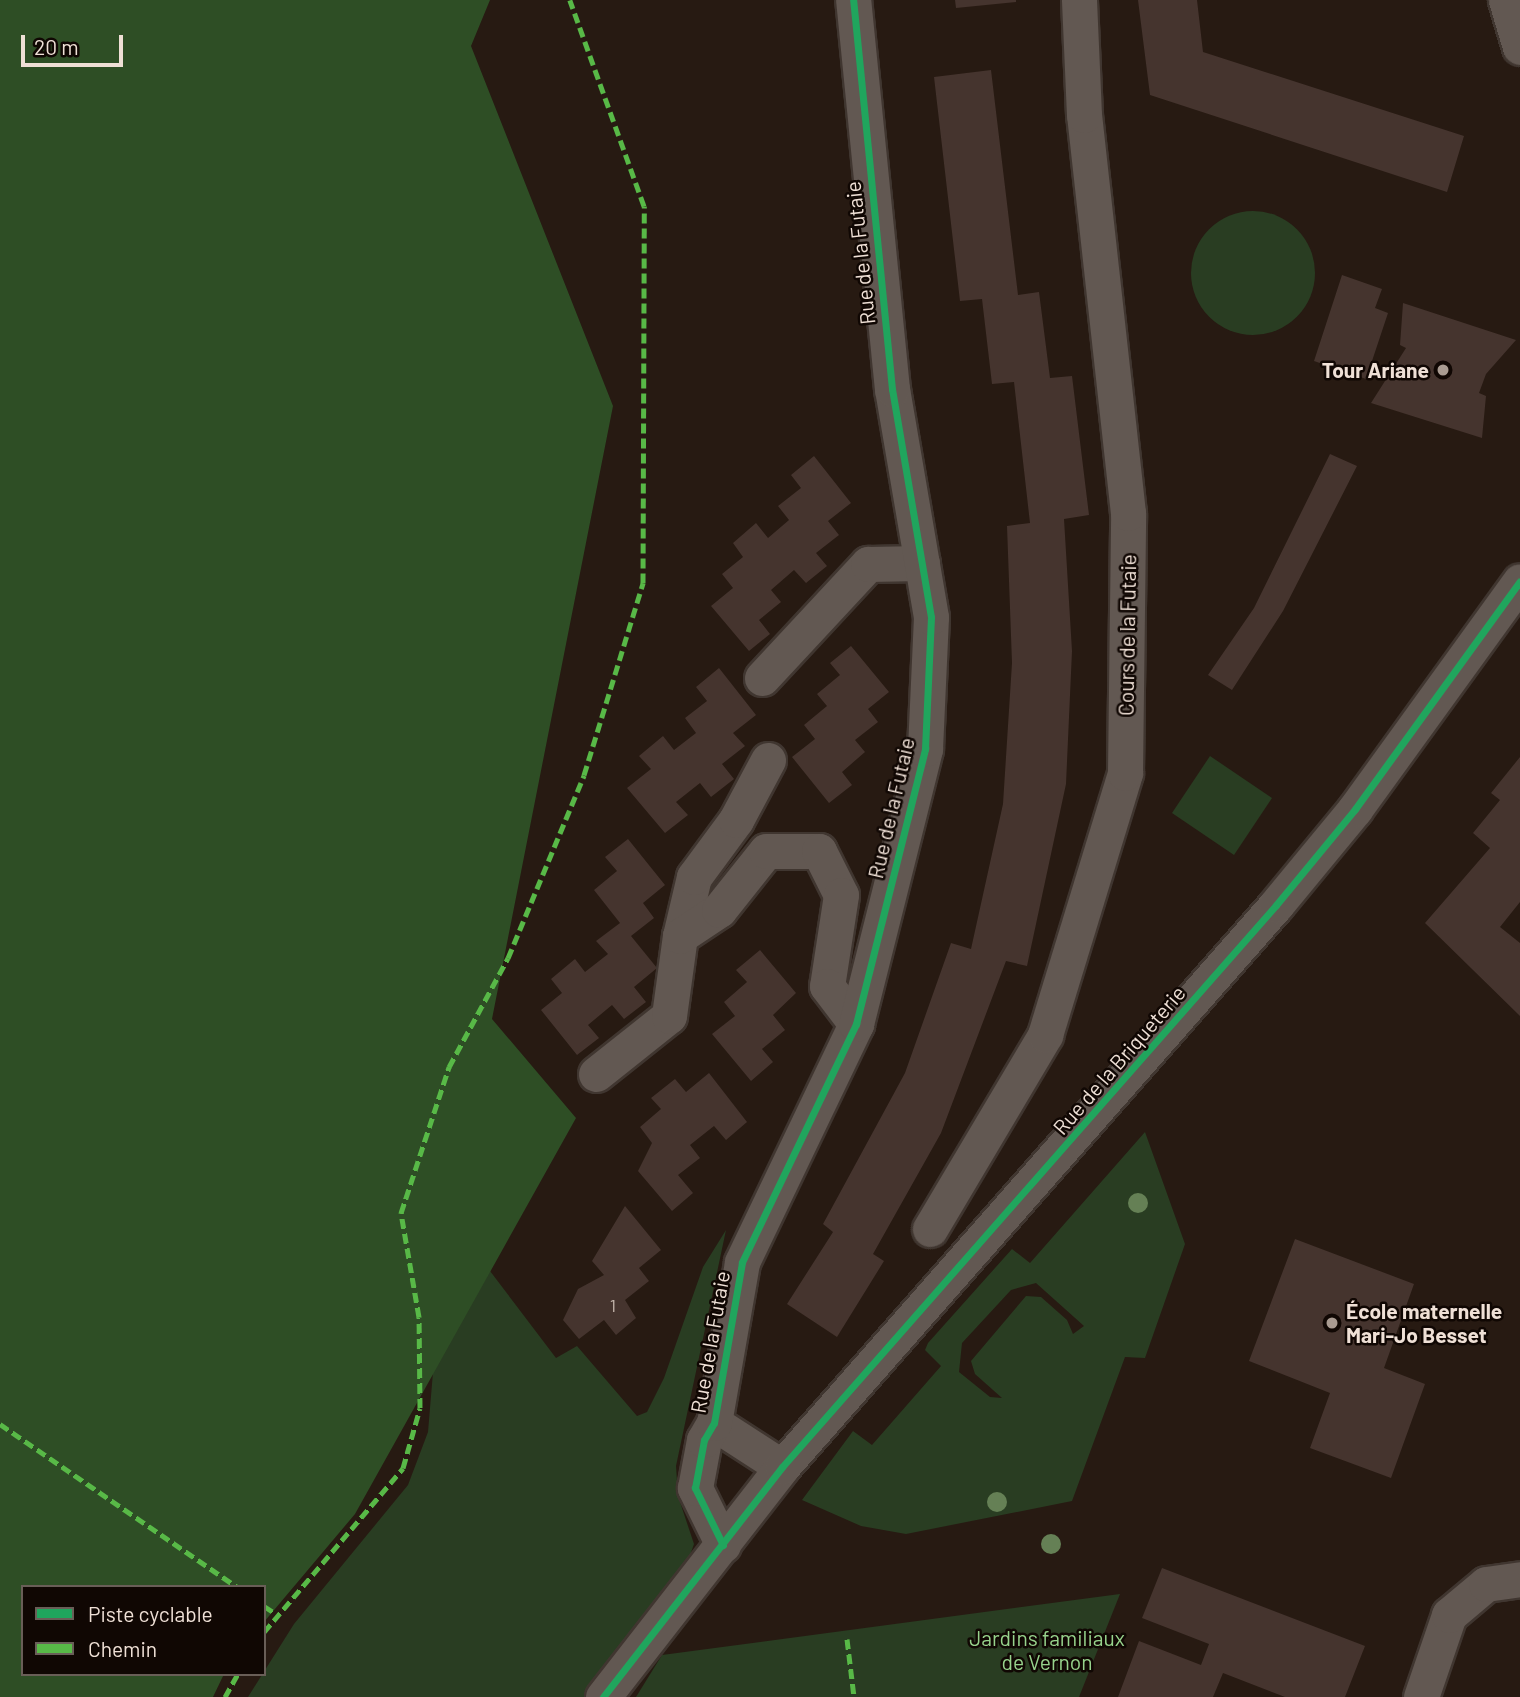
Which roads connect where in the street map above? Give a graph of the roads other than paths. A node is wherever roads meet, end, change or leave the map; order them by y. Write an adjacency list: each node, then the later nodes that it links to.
1 (853, 0): 5 (street, Rue de la Futaie)
2 (1079, 0): 14 (street, Cours de la Futaie)
3 (1506, 0): 4 (street)
4 (1520, 47)
5 (922, 563): 9 (street); 12 (street, Rue de la Futaie)
6 (1520, 582): 8 (street, Rue de la Briqueterie)
7 (1520, 618): 8 (street, Rue de la Briqueterie)
8 (1475, 642): 16 (street, Rue de la Briqueterie)
9 (762, 678)
10 (768, 760): 11 (street)
11 (680, 936): 12 (street); 13 (street)
12 (856, 1024): 15 (street, Rue de la Futaie)
13 (596, 1074)
14 (930, 1229)
15 (714, 1423): 16 (street, Rue de la Futaie); 17 (street, Rue de la Futaie)
16 (782, 1468): 17 (street, Rue de la Briqueterie)
17 (723, 1545): 19 (street, Rue de la Briqueterie)
18 (1520, 1579): 20 (street)
19 (603, 1697)
20 (1421, 1697)

